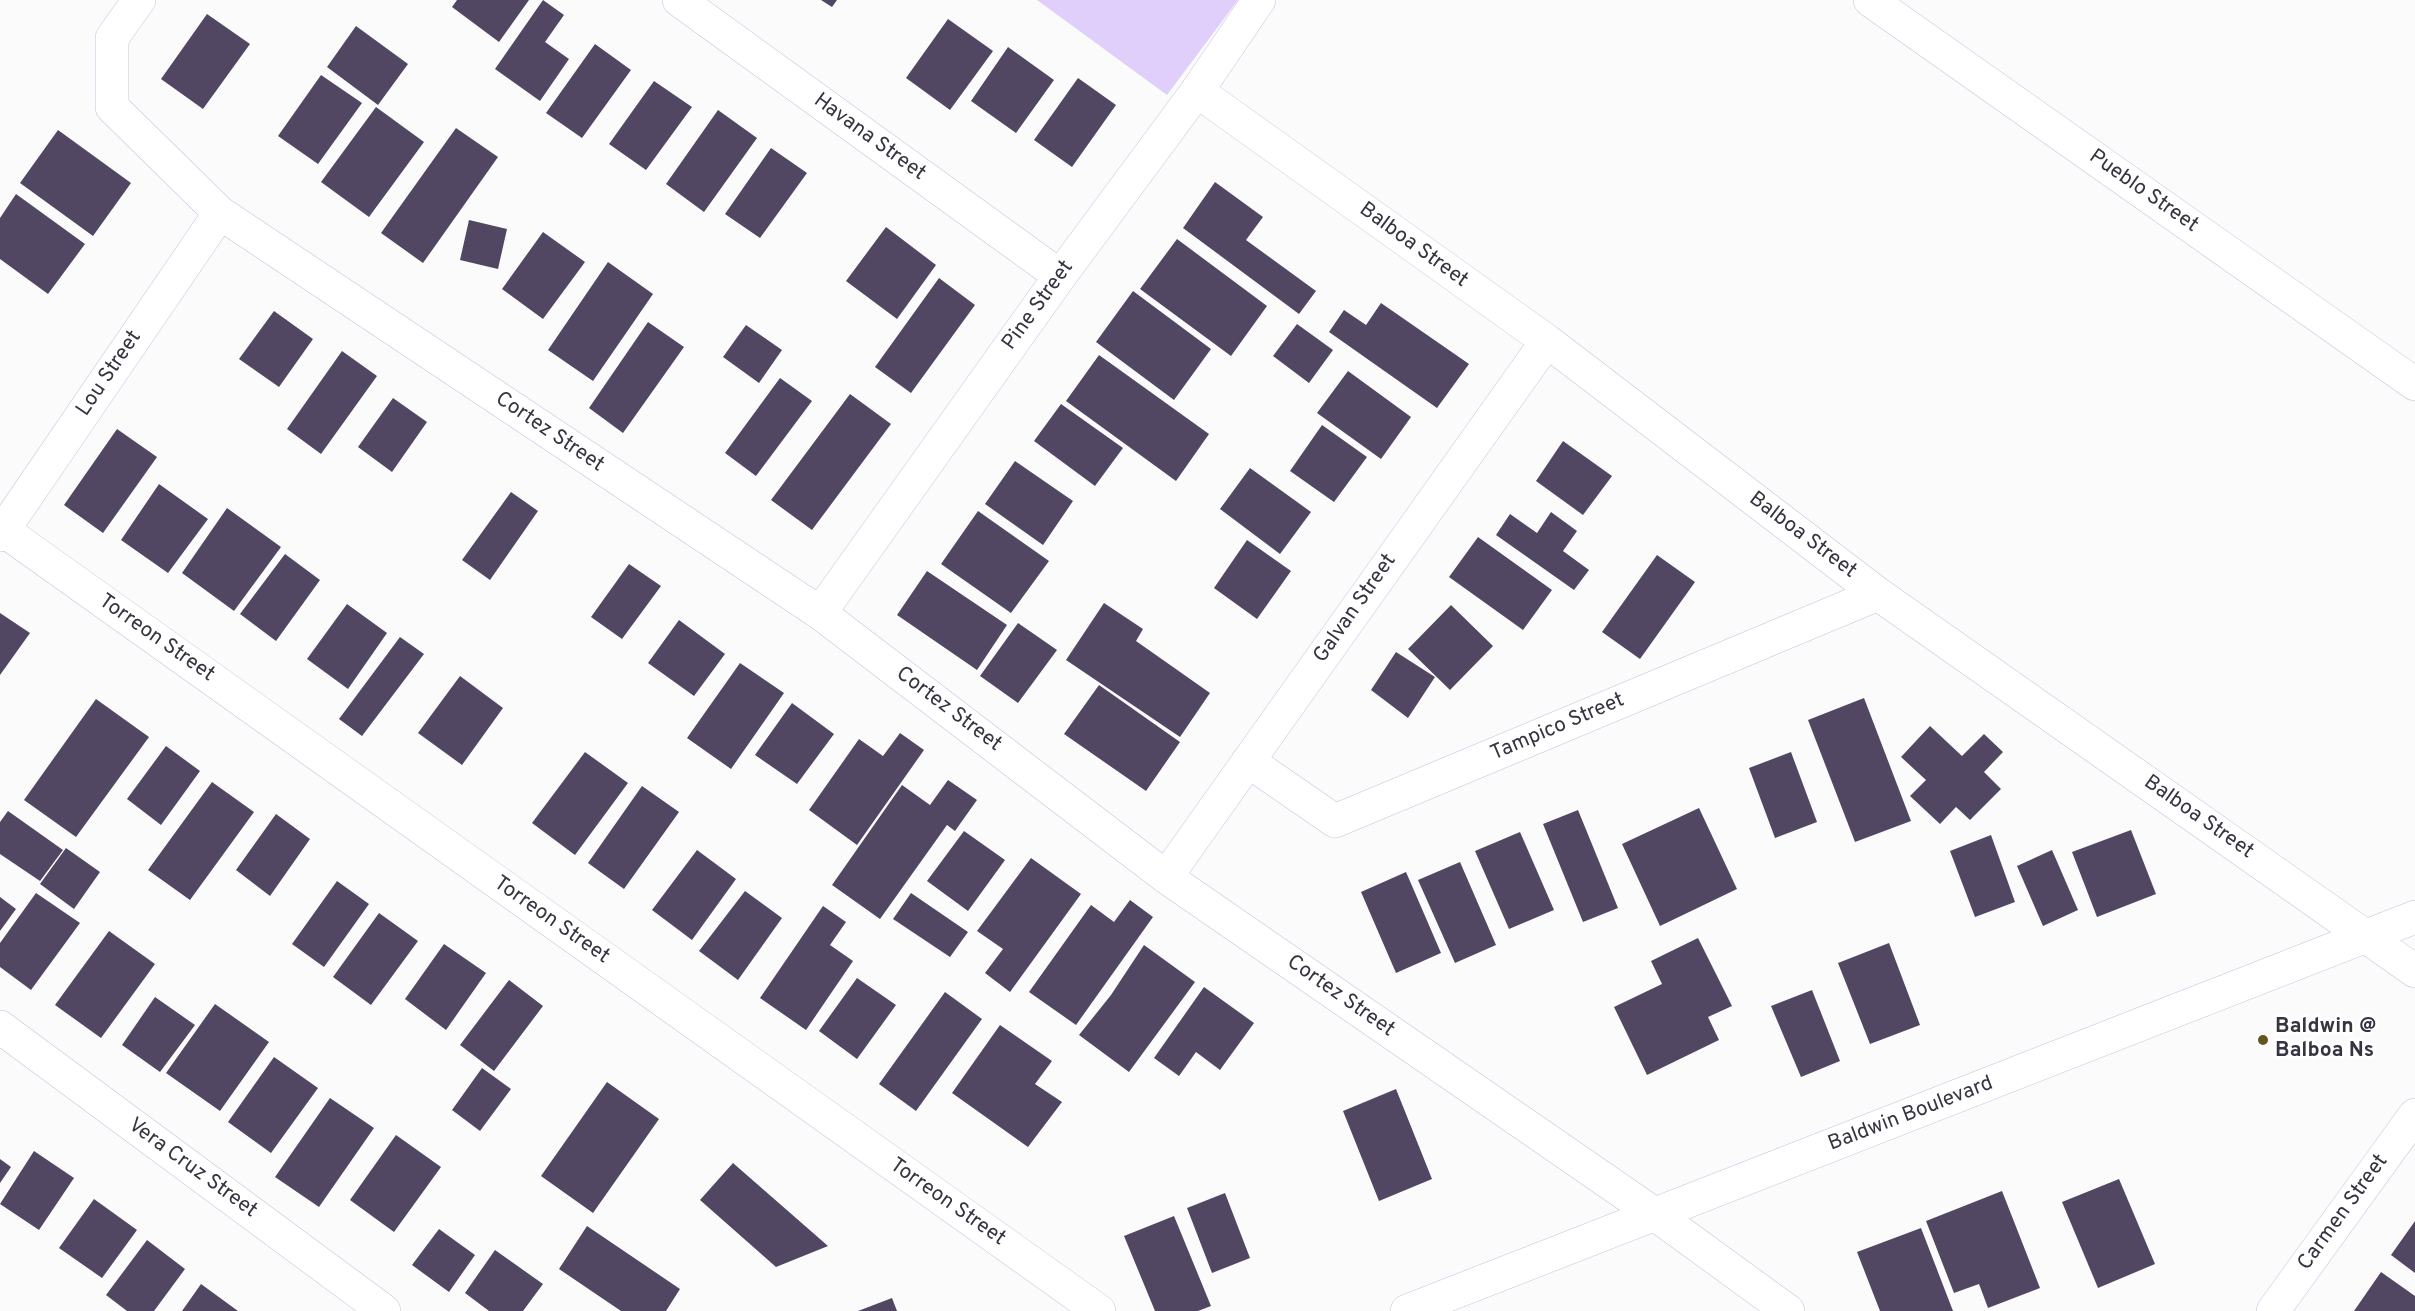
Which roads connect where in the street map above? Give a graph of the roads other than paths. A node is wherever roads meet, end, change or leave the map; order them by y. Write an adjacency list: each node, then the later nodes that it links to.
1 (139, 0): 6 (street, Cortez Street)
2 (679, 0): 7 (street, Havana Street)
3 (1259, 0): 5 (street, Pine Street)
4 (1870, 0): 9 (street, Pueblo Street)
5 (1197, 91): 7 (street, Pine Street); 8 (street, Balboa Street)
6 (220, 213): 10 (street, Lou Street); 12 (street, Cortez Street)
7 (1060, 276): 12 (street, Pine Street)
8 (1546, 341): 11 (street, Balboa Street); 13 (street, Galvan Street)
9 (2415, 384)
10 (2, 532): 22 (street, Torreon Street)
11 (1878, 594): 13 (street, Tampico Street); 16 (street, Balboa Street)
12 (820, 613): 14 (street, Cortez Street)
13 (1248, 761): 14 (street, Galvan Street)
14 (1166, 877): 20 (street, Cortez Street)
15 (2415, 917): 16 (street, Baldwin Boulevard)
16 (2367, 936): 17 (street, Balboa Street); 20 (street, Baldwin Boulevard)
17 (2415, 971)
18 (0, 1027): 21 (street, Vera Cruz Street)
19 (2415, 1115): 25 (street, Carmen Street)
20 (1656, 1215): 23 (street, Baldwin Boulevard); 24 (street, Cortez Street)
21 (384, 1311)
22 (1100, 1311)
23 (1407, 1311)
24 (1788, 1311)
25 (2273, 1311)

